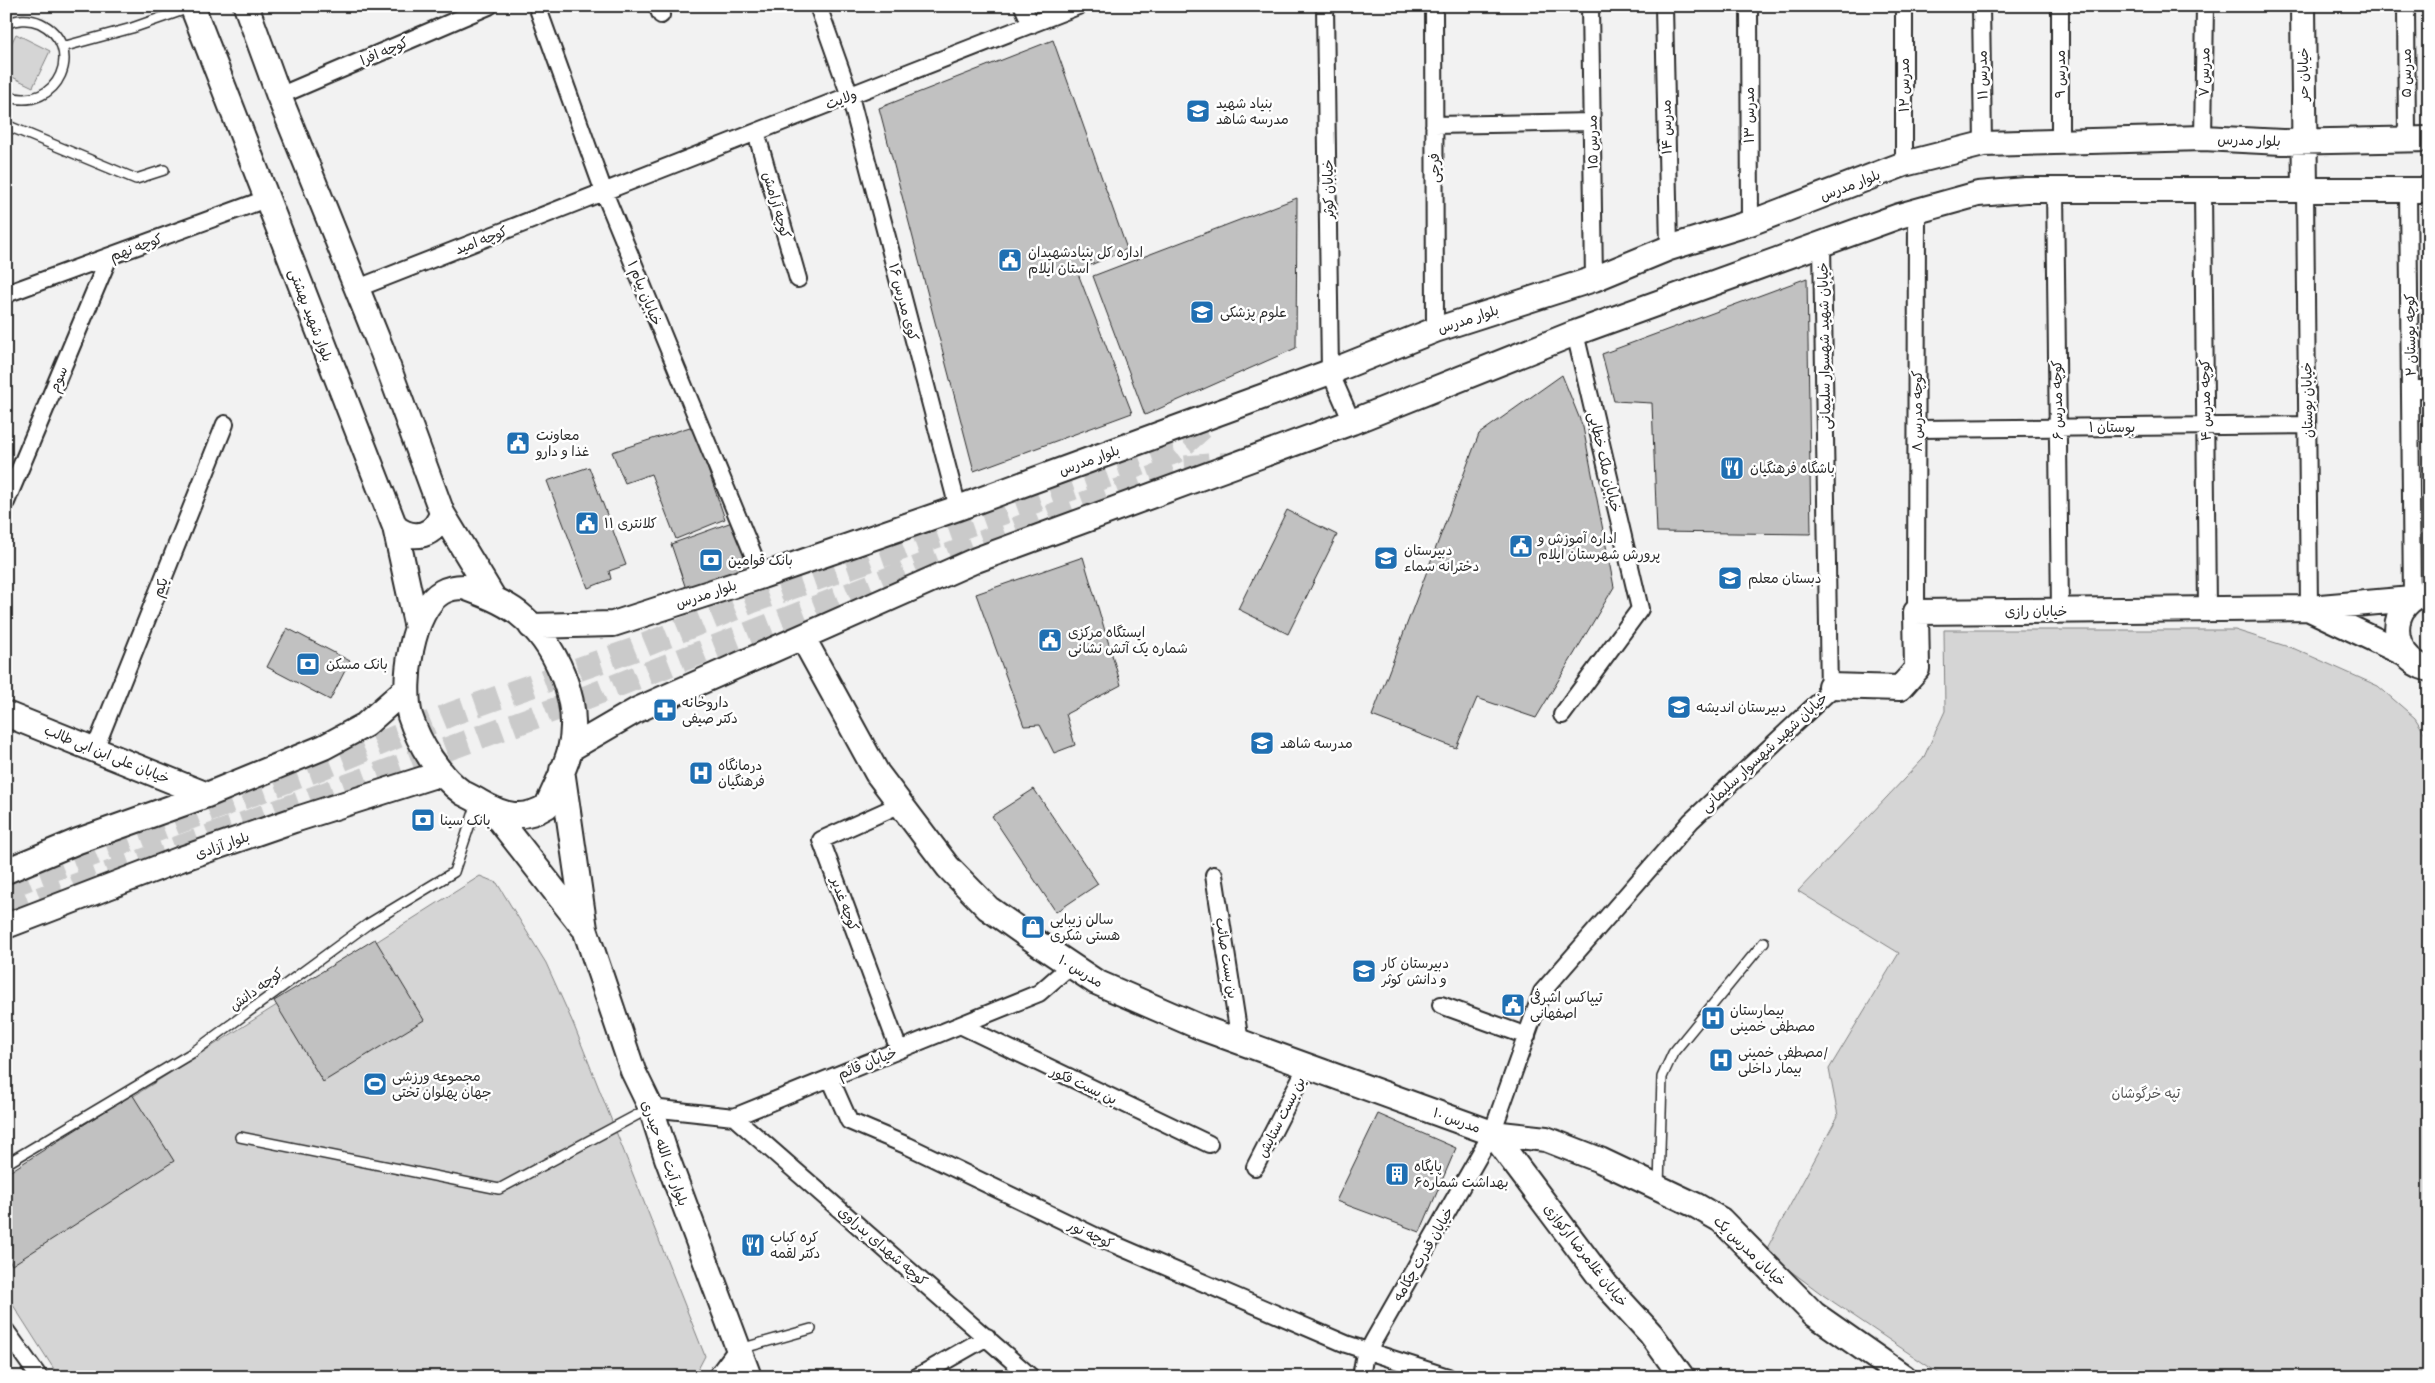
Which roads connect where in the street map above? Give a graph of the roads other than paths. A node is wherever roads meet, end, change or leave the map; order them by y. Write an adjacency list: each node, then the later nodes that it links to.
1 (246, 6): 23 (main road)
2 (489, 6): 23 (street, کوچه افرا)
3 (537, 6): 40 (street, خیابان پیام ۱)
4 (818, 6): 24 (street, کوی مدرس ۱۶)
5 (1023, 6): 20 (street)
6 (1078, 6): 20 (street, ولایت)
7 (1325, 6): 53 (street, خیابان کوثر)
8 (1434, 6): 27 (street, فرجی)
9 (1590, 6): 25 (street, مدرس ۱۵)
10 (1664, 6): 45 (street, مدرس ۱۴)
11 (1749, 6): 43 (street, مدرس ۱۳)
12 (1904, 6): 34 (street, مدرس ۱۲)
13 (1981, 6): 33 (street, مدرس ۱۱)
14 (2060, 6): 32 (street, مدرس ۹)
15 (2205, 6): 29 (street, مدرس ۷)
16 (2303, 6): 31 (main road, خیابان حر)
17 (2406, 6): 30 (street, مدرس ۵)
18 (192, 7): 21 (lane); 41 (main road, بلوار شهید بهشتی)
19 (6, 24): 21 (lane)
20 (1031, 25): 24 (street, ولایت)
21 (62, 47): 22 (lane)
22 (6, 96)
23 (279, 96): 49 (main road)
24 (850, 96): 28 (street, ولایت); 63 (street, کوی مدرس ۱۶)
25 (1591, 122): 27 (street); 48 (street, مدرس ۱۵)
26 (6, 125): 35 (lane)
27 (1434, 125): 51 (street, فرجی)
28 (756, 132): 40 (street, ولایت); 47 (street, کوچه آرامش)
29 (2204, 138): 31 (main road, بلوار مدرس); 32 (main road, بلوار مدرس)
30 (2418, 139): 31 (main road, بلوار مدرس)
31 (2304, 141): 38 (main road, خیابان حر)
32 (2060, 143): 33 (main road, بلوار مدرس)
33 (1982, 144): 34 (main road, بلوار مدرس)
34 (1904, 164): 43 (main road, بلوار مدرس)
35 (164, 170)
36 (2055, 189): 37 (main road); 42 (main road); 60 (street, کوچه مدرس ۶)
37 (2204, 191): 38 (main road); 59 (street, کوچه مدرس ۴)
38 (2305, 191): 39 (main road); 58 (street, خیابان بوستان)
39 (2419, 191): 54 (street, کوچه بوستان ۲)
40 (604, 192): 49 (street, کوچه امید); 66 (street, خیابان پیام ۱)
41 (266, 199): 46 (street, کوچه نهم); 65 (main road, بلوار شهید بهشتی)
42 (1918, 211): 44 (main road); 61 (street, کوچه مدرس ۸)
43 (1750, 223): 45 (main road, بلوار مدرس)
44 (1822, 244): 52 (main road); 78 (street, خیابان شهید شهسوار سلیمانی)
45 (1669, 248): 48 (main road, بلوار مدرس)
46 (109, 257): 50 (street, کوچه نهم); 62 (street, سوم)
47 (798, 279)
48 (1594, 279): 51 (main road, بلوار مدرس)
49 (358, 288): 64 (main road)
50 (6, 294)
51 (1435, 330): 53 (main road, بلوار مدرس)
52 (1574, 333): 56 (main road); 81 (street, خیابان ملک خطایی)
53 (1330, 372): 56 (street); 63 (main road, بلوار مدرس)
54 (2410, 389): 55 (street); 67 (street, کوچه بوستان ۲)
55 (2429, 389)
56 (1352, 422): 75 (main road)
57 (226, 424): 82 (street, یکم)
58 (2307, 425): 59 (street, بوستان ۱); 69 (street, خیابان بوستان)
59 (2206, 426): 60 (street, بوستان ۱); 70 (street, کوچه مدرس ۴)
60 (2058, 428): 61 (street, بوستان ۱); 71 (street, کوچه مدرس ۶)
61 (1917, 429): 72 (street, کوچه مدرس ۸)
62 (6, 502)
63 (958, 508): 66 (main road, بلوار مدرس)
64 (442, 513): 65 (main road); 68 (main road)
65 (395, 528): 74 (main road, بلوار شهید بهشتی)
66 (762, 576): 73 (main road, بلوار مدرس)
67 (2420, 596): 69 (main road, خیابان رازی); 76 (main road)
68 (493, 597): 73 (main road); 74 (main road)
69 (2309, 608): 70 (main road, خیابان رازی); 76 (main road)
70 (2207, 609): 71 (main road, خیابان رازی)
71 (2060, 610): 72 (main road, خیابان رازی)
72 (1916, 612): 78 (main road)
73 (531, 626): 83 (main road)
74 (417, 628): 79 (main road)
75 (803, 638): 83 (main road); 87 (main road, مدرس ۱۰)
76 (2415, 661): 77 (main road)
77 (2429, 678)
78 (1830, 686): 96 (street, خیابان شهید شهسوار سلیمانی)
79 (407, 688): 84 (main road); 85 (main road)
80 (6, 714): 82 (main road, خیابان علی ابن ابی طالب)
81 (1562, 715)
82 (95, 749): 85 (main road, خیابان علی ابن ابی طالب)
83 (566, 760): 86 (main road); 91 (main road, بلوار آیت الله حیدری)
84 (442, 773): 86 (main road); 90 (main road, بلوار آزادی)
85 (207, 795): 88 (main road)
86 (484, 804): 91 (main road, بلوار آیت الله حیدری); 106 (lane, کوچه دانش)
87 (900, 804): 93 (main road, مدرس ۱۰); 98 (street, کوچه غدیر)
88 (6, 871)
89 (1214, 874): 97 (street, بن بست صائب)
90 (6, 926)
91 (584, 929): 101 (main road, بلوار آیت الله حیدری)
92 (1764, 942): 108 (lane)
93 (1071, 966): 95 (street, خیابان قائم); 97 (main road, مدرس ۱۰)
94 (1441, 1005): 96 (street)
95 (960, 1025): 98 (street, خیابان قائم); 105 (street, بن بست فکور)
96 (1527, 1036): 103 (street, خیابان شهید شهسوار سلیمانی)
97 (1240, 1042): 99 (main road, مدرس ۱۰)
98 (899, 1050): 100 (street, خیابان قائم)
99 (1307, 1066): 103 (main road, مدرس ۱۰); 107 (street, بن بست ستایش)
100 (830, 1078): 102 (street, خیابان قائم); 113 (street, کوچه نور)
101 (651, 1108): 102 (street, خیابان قائم); 104 (lane); 112 (main road, بلوار آیت الله حیدری)
102 (734, 1117): 111 (street, کوچه شهدای بدراوی)
103 (1492, 1133): 108 (main road, خیابان مدرس یک); 113 (street, خیابان قدرت چکامه); 121 (main road, خیابان غلامرضا ارکوازی)
104 (240, 1136)
105 (1209, 1144)
106 (6, 1164)
107 (1255, 1167)
108 (1659, 1187): 122 (main road, خیابان مدرس یک)
109 (811, 1329): 112 (lane)
110 (6, 1331): 114 (street)
111 (986, 1337): 117 (street); 118 (street, کوچه شهدای بدراوی)
112 (737, 1349): 115 (street); 116 (main road, بلوار آیت الله حیدری)
113 (1374, 1354): 119 (street, خیابان قدرت چکامه); 120 (street, کوچه نور)
114 (38, 1377)
115 (716, 1377)
116 (749, 1377)
117 (917, 1377)
118 (1031, 1377)
119 (1361, 1377)
120 (1448, 1377)
121 (1682, 1377)
122 (1904, 1377)

